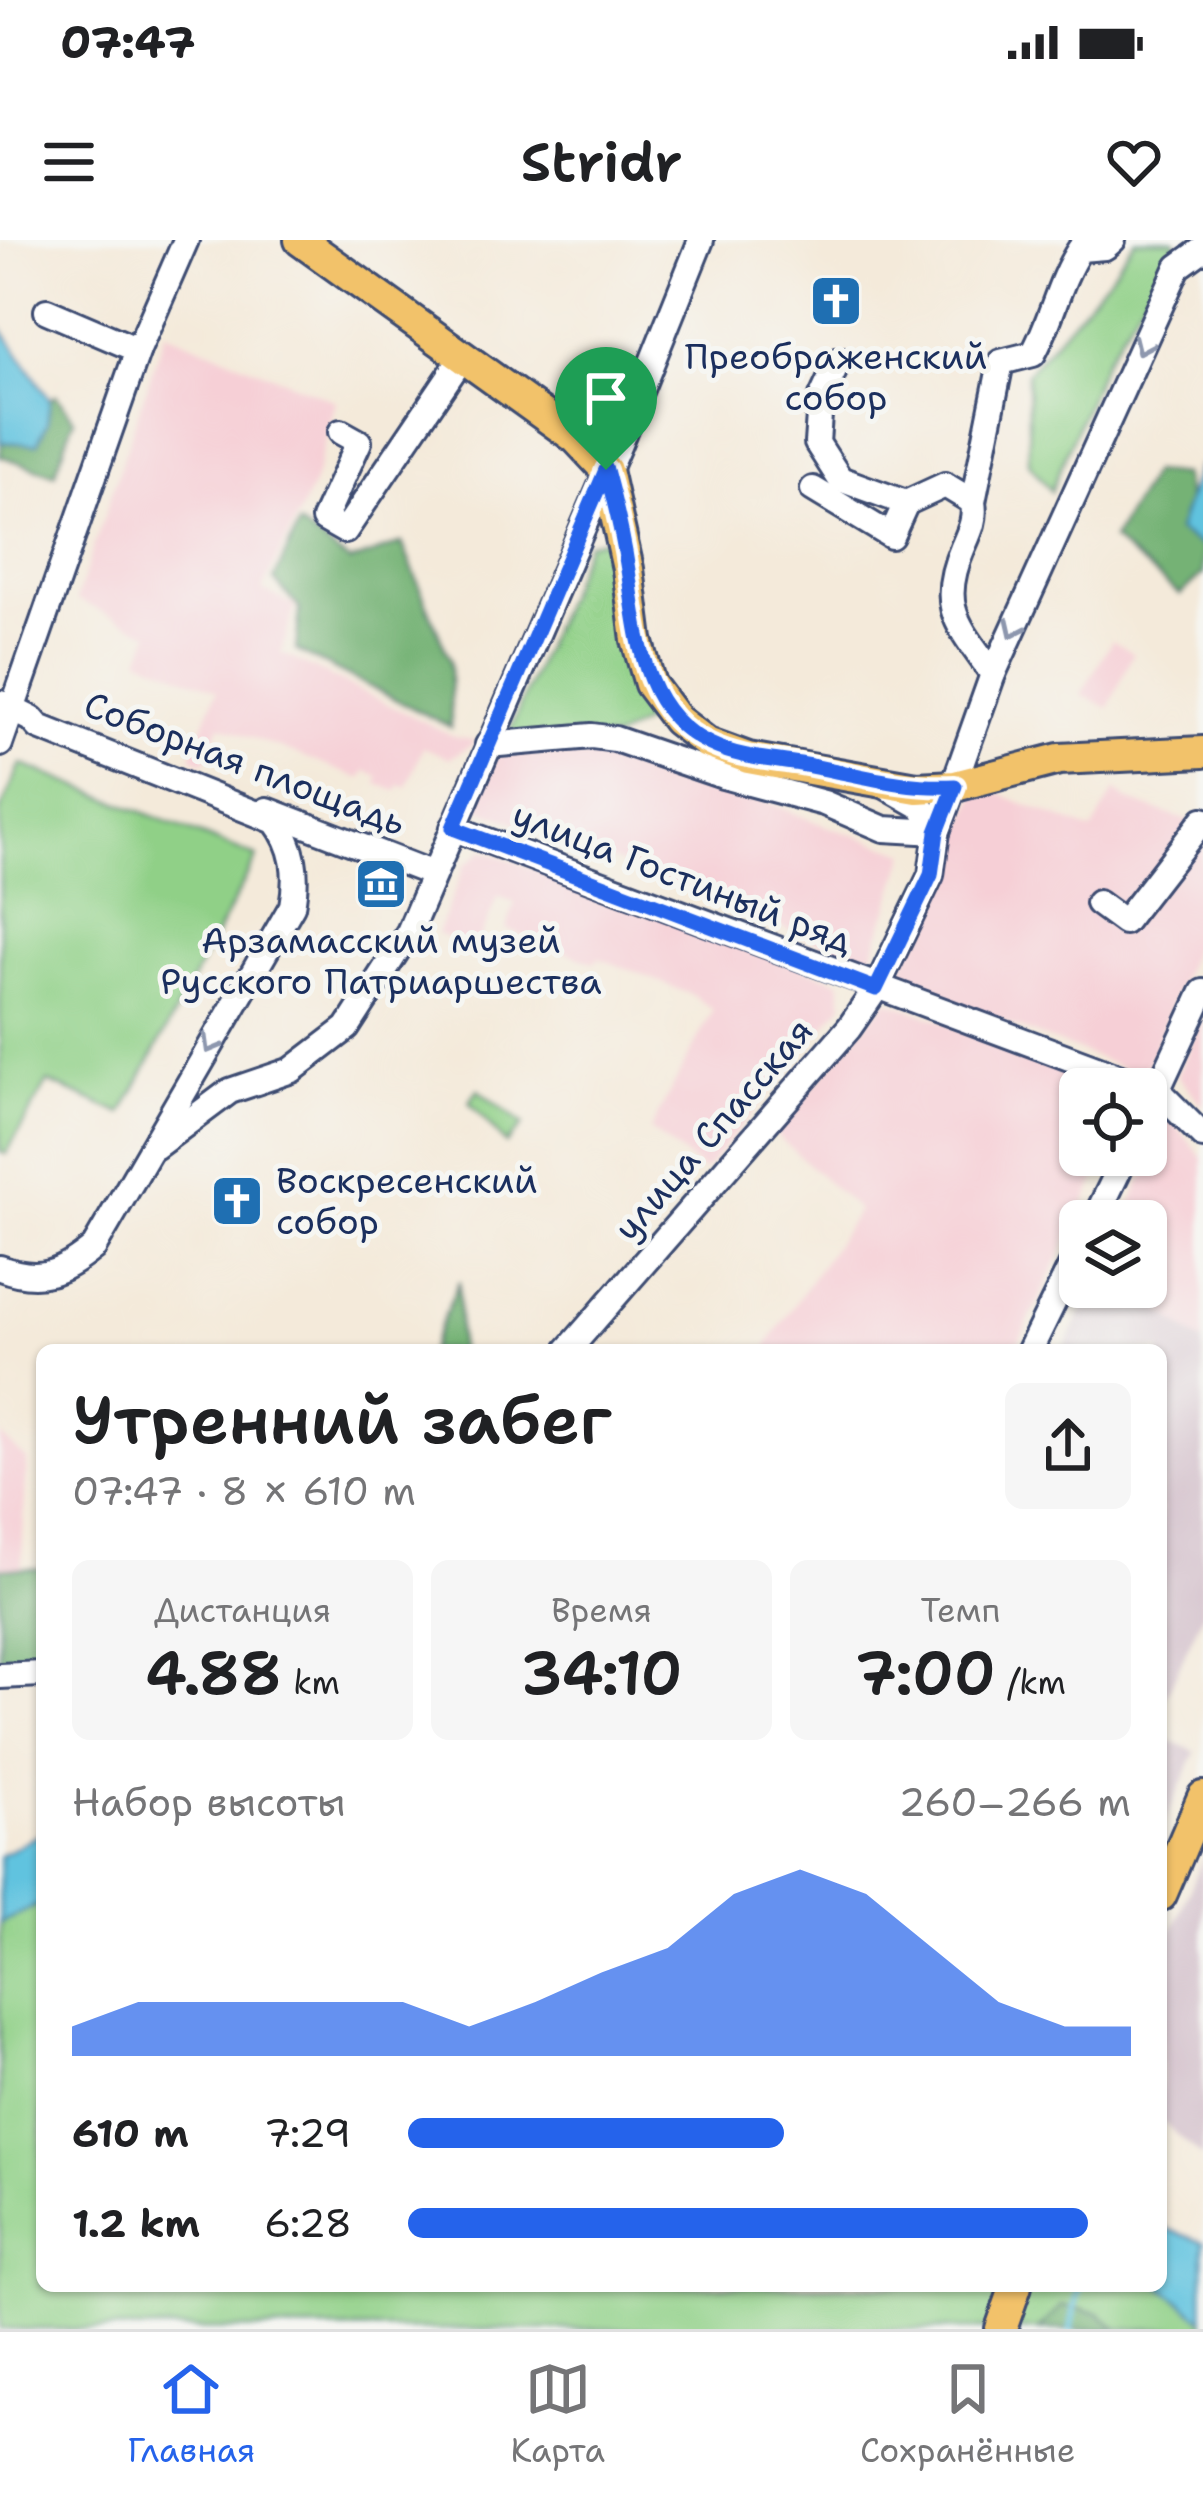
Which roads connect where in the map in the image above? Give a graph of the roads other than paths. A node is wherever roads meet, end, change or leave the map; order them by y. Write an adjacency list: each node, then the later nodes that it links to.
1 (186, 240): 8 (street)
2 (300, 240): 9 (main road)
3 (701, 240): 12 (street, Соборная площадь)
4 (1112, 240): 5 (street)
5 (1074, 244): 14 (street)
6 (1203, 249): 16 (street, улица Спасская, one-way to 16)
7 (47, 311): 8 (street)
8 (138, 350): 17 (street)
9 (462, 358): 11 (street); 12 (main road)
10 (839, 360): 15 (street)
11 (406, 438): 11 (street)
12 (606, 470): 19 (street, Соборная площадь); 21 (main road)
13 (812, 489): 15 (street)
14 (973, 502): 15 (street); 16 (street)
15 (905, 503)
16 (993, 674): 22 (street, улица Спасская)
17 (15, 711): 18 (street); 26 (street, Соборная площадь); 34 (street, Соборная площадь, one-way to 34)
18 (0, 744)
19 (488, 745): 24 (street, Соборная площадь); 25 (street)
20 (1203, 752): 22 (main road)
21 (859, 777): 22 (main road); 25 (street)
22 (955, 786): 25 (street, улица Спасская)
23 (1203, 820): 27 (street)
24 (453, 828): 26 (street, Соборная площадь); 28 (street, улица Гостиный ряд)
25 (937, 832): 28 (street, улица Спасская)
26 (433, 874): 34 (street, Соборная площадь)
27 (1099, 903)
28 (876, 989): 30 (street, улица Гостиный ряд); 37 (street, улица Спасская)
29 (1203, 992): 31 (street)
30 (1094, 1068)
31 (1167, 1071)
32 (1167, 1100): 33 (street)
33 (1203, 1136)
34 (155, 1147): 35 (street, Соборная площадь)
35 (0, 1268)
36 (1059, 1291): 38 (street)
37 (573, 1344)
38 (1033, 1344)
39 (36, 1673): 40 (street)
40 (0, 1676)
41 (1203, 1797): 42 (main road)
42 (1167, 1881)
43 (1014, 2292): 44 (main road)
44 (1001, 2329)

